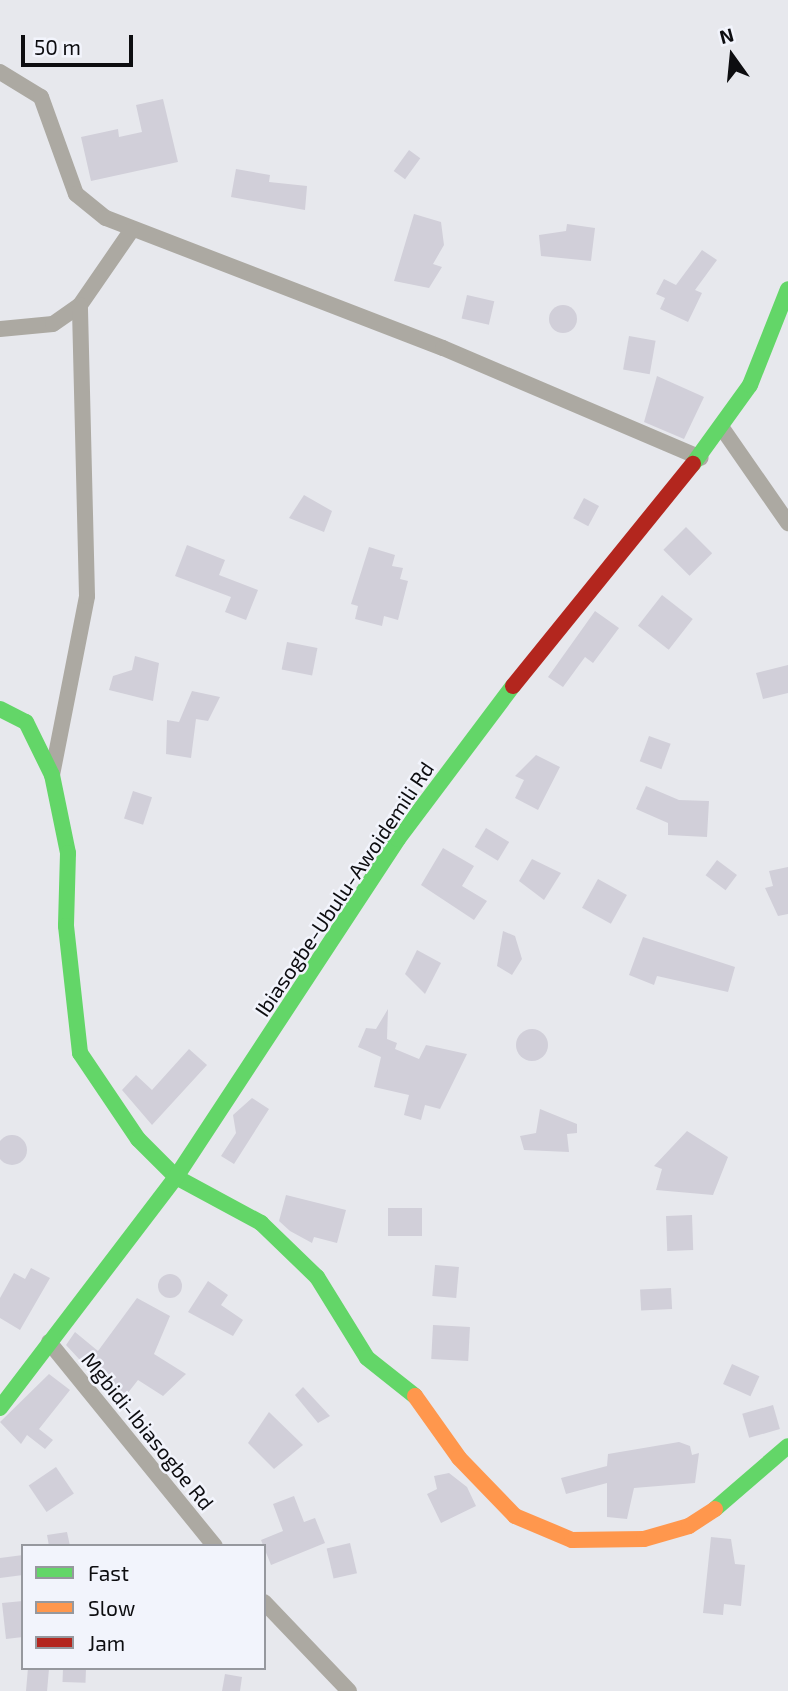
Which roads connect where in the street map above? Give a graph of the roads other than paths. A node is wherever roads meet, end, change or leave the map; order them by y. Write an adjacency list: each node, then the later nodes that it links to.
1 (0, 72): 2 (street)
2 (131, 232): 4 (street); 7 (street)
3 (788, 289): 6 (street, Ibiasogbe-Ubulu-Awoidemili Rd)
4 (80, 305): 5 (street); 11 (street)
5 (0, 329)
6 (722, 428): 7 (street, Ibiasogbe-Ubulu-Awoidemili Rd); 8 (street)
7 (701, 458): 13 (street, Ibiasogbe-Ubulu-Awoidemili Rd)
8 (788, 523)
9 (0, 709): 10 (street)
10 (34, 733): 11 (street); 12 (street)
11 (57, 734): 12 (street)
12 (52, 775): 13 (street)
13 (176, 1177): 14 (street, Ibiasogbe-Ubulu-Awoidemili Rd); 16 (street)
14 (49, 1342): 15 (street, Ibiasogbe-Ubulu-Awoidemili Rd); 17 (street, Mgbidi-Ibiasogbe Rd)
15 (0, 1408)
16 (788, 1446)
17 (213, 1544)
18 (266, 1604): 19 (street)
19 (349, 1691)

